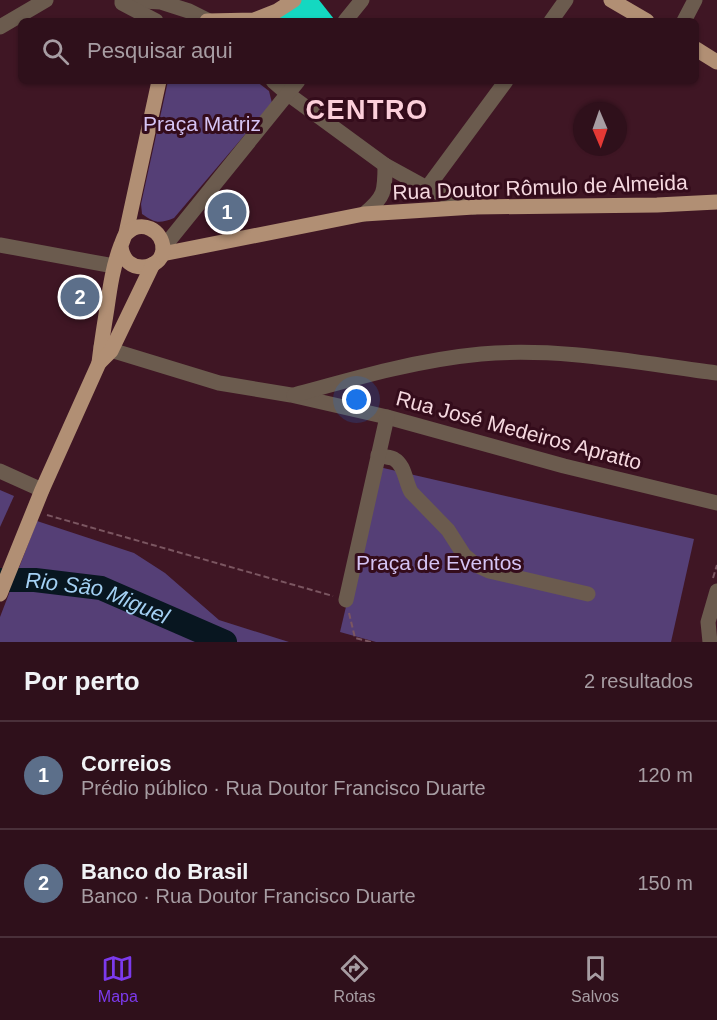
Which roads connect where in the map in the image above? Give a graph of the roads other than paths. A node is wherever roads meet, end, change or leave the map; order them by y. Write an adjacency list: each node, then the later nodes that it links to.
1 (46, 0): 16 (street)
2 (117, 0): 9 (street)
3 (122, 0): 10 (street)
4 (294, 0): 11 (main road)
5 (566, 0): 13 (street)
6 (611, 0): 14 (main road)
7 (695, 0): 15 (street)
8 (355, 3): 12 (street)
9 (150, 18)
10 (202, 18)
11 (259, 18)
12 (347, 18)
13 (553, 18)
14 (642, 18)
15 (686, 18)
16 (0, 27)
17 (699, 52): 18 (main road)
18 (717, 62)
19 (158, 84): 29 (main road)
20 (276, 84): 23 (street)
21 (296, 84): 23 (street)
22 (504, 84): 25 (street)
23 (288, 94): 24 (street); 31 (street)
24 (385, 165): 25 (street); 28 (street)
25 (427, 188): 27 (street)
26 (717, 202): 27 (main road, Rua Doutor Rômulo de Almeida)
27 (474, 207): 28 (main road, Rua Doutor Rômulo de Almeida)
28 (364, 214): 31 (main road, Rua Doutor Rômulo de Almeida)
29 (123, 239): 31 (main road); 31 (main road); 32 (main road)
30 (0, 245): 32 (street)
31 (159, 256): 33 (main road)
32 (114, 267): 33 (main road)
33 (106, 349): 35 (street, Rua José Medeiros Apratto); 39 (main road)
34 (717, 373): 35 (street)
35 (291, 395): 36 (street, Rua José Medeiros Apratto)
36 (387, 417): 37 (street); 40 (street, Rua José Medeiros Apratto)
37 (378, 455): 42 (street); 44 (street)
38 (0, 471): 39 (street)
39 (42, 490): 41 (main road)
40 (717, 503)
41 (0, 594)
42 (588, 594)
43 (716, 597): 45 (street)
44 (346, 600)
45 (712, 632)

